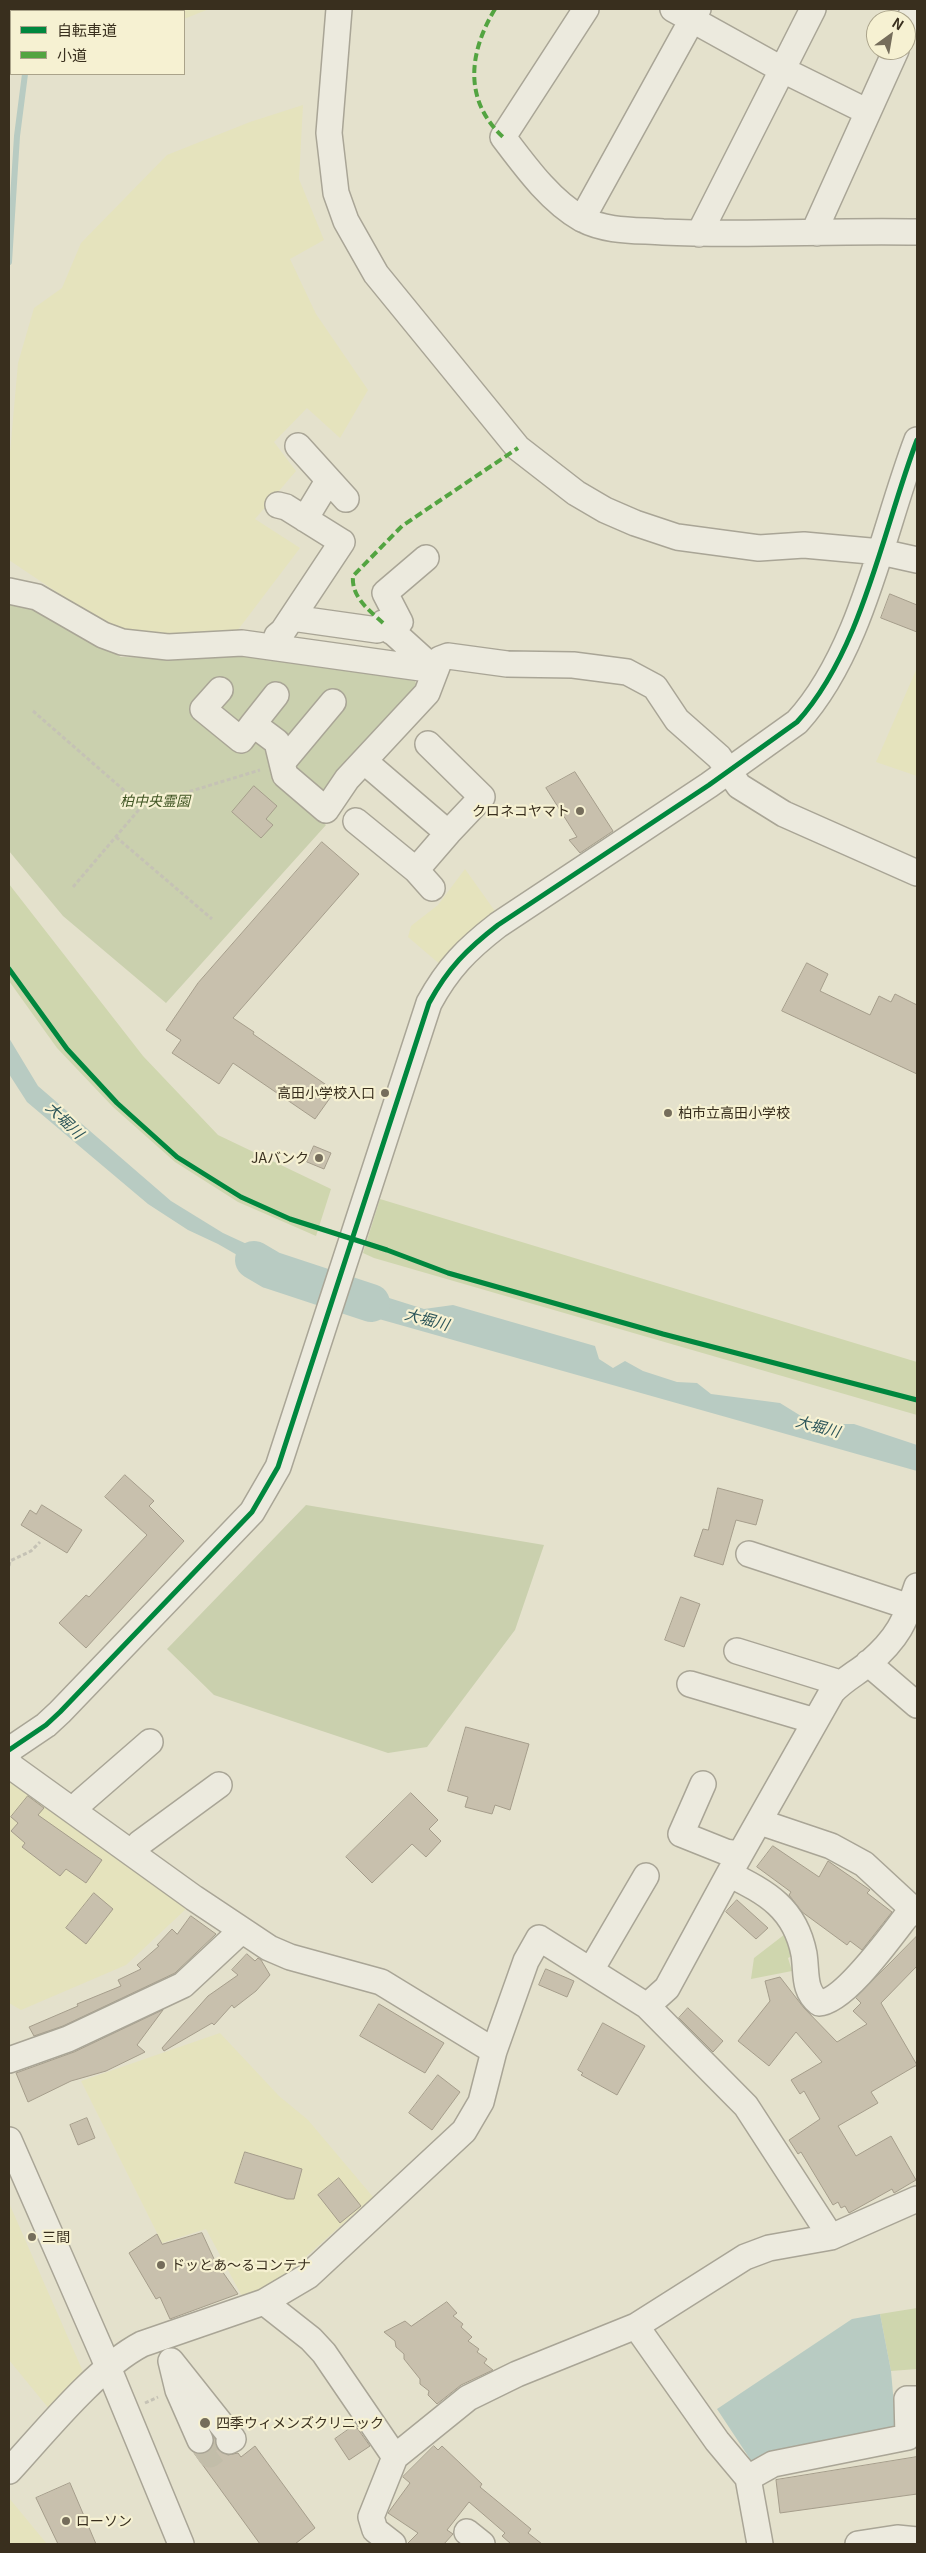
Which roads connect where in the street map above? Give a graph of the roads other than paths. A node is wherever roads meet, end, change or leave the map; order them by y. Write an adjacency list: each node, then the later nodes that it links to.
1 (339, 9): 18 (street)
2 (586, 9): 8 (street)
3 (813, 9): 6 (street)
4 (688, 12): 6 (street); 8 (street)
5 (891, 60): 7 (street)
6 (783, 70): 7 (street); 11 (street)
7 (868, 112): 10 (street)
8 (582, 219): 11 (street)
9 (917, 232): 10 (street)
10 (817, 233): 11 (street)
11 (699, 234)
12 (917, 440): 18 (street)
13 (298, 446): 14 (street)
14 (328, 481): 15 (street); 17 (street)
15 (346, 499)
16 (278, 505): 17 (street)
17 (305, 519): 22 (street)
18 (881, 552): 20 (street); 31 (street)
19 (426, 558): 22 (street)
20 (917, 560)
21 (9, 591): 23 (street)
22 (387, 628): 23 (street)
23 (435, 670): 29 (street); 31 (street)
24 (220, 690): 27 (street)
25 (276, 695): 27 (street)
26 (333, 702): 30 (street)
27 (253, 724): 30 (street)
28 (428, 744): 33 (street)
29 (364, 761): 30 (street); 33 (street)
30 (282, 763)
31 (729, 771): 34 (street); 44 (street)
32 (356, 821): 33 (street)
33 (448, 833)
34 (917, 873)
35 (750, 1554): 36 (street)
36 (914, 1596): 38 (street)
37 (737, 1651): 39 (street)
38 (868, 1663): 39 (street); 41 (street)
39 (840, 1683): 42 (street)
40 (690, 1684): 42 (street)
41 (917, 1704)
42 (815, 1721): 49 (street)
43 (150, 1742): 48 (street)
44 (9, 1750)
45 (9, 1762): 48 (street)
46 (703, 1784): 51 (street)
47 (219, 1785): 50 (street)
48 (75, 1811): 50 (street)
49 (760, 1822): 51 (street); 53 (street)
50 (133, 1852): 54 (street)
51 (734, 1864): 53 (street); 56 (street)
52 (646, 1876): 55 (street)
53 (915, 1910)
54 (241, 1931): 57 (street); 58 (street)
55 (591, 1970): 56 (street); 57 (street)
56 (647, 2006): 61 (street)
57 (494, 2051): 62 (street)
58 (9, 2060)
59 (9, 2140): 66 (street)
60 (917, 2199): 61 (street)
61 (831, 2237): 63 (street)
62 (264, 2302): 64 (street); 70 (street)
63 (636, 2326): 70 (street); 72 (street)
64 (164, 2337): 65 (street); 66 (street)
65 (171, 2361): 68 (street); 69 (street)
66 (108, 2367): 71 (street); 74 (street)
67 (917, 2399): 72 (street)
68 (200, 2440)
69 (229, 2441)
70 (395, 2457): 75 (street)
71 (9, 2471)
72 (748, 2478): 76 (street)
73 (917, 2540): 77 (street)
74 (181, 2544)
75 (393, 2544)
76 (760, 2544)
77 (858, 2544)

